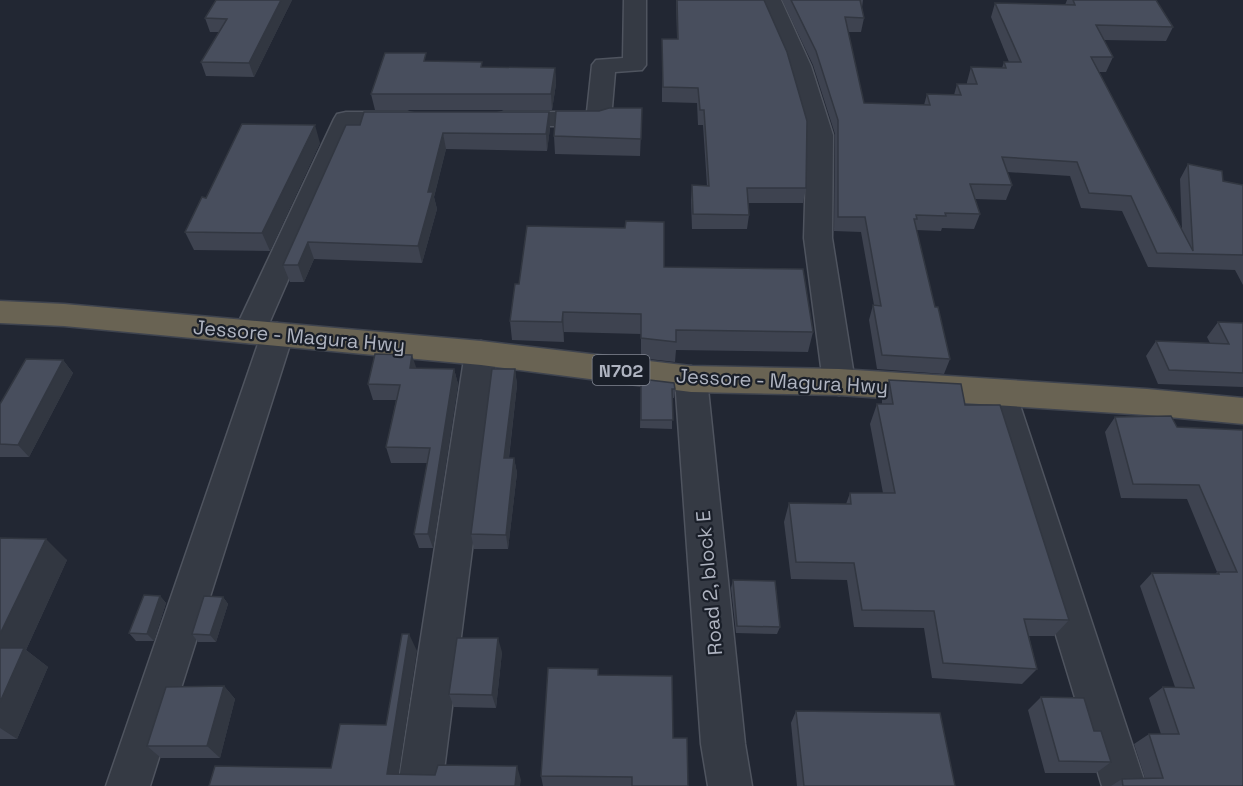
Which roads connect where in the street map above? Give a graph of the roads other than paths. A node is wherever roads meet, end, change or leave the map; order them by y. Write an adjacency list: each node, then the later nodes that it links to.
1 (635, 0): 4 (street)
2 (770, 0): 9 (street)
3 (427, 119): 6 (street)
4 (484, 119)
5 (0, 312): 6 (highway, Jessore - Magura Hwy / N702)
6 (263, 333): 7 (highway, Jessore - Magura Hwy / N702); 12 (street)
7 (481, 353): 8 (highway, Jessore - Magura Hwy / N702); 13 (street)
8 (691, 379): 9 (highway, Jessore - Magura Hwy / N702); 14 (street, Road 2, block E)
9 (839, 382): 10 (highway, Jessore - Magura Hwy / N702)
10 (999, 393): 11 (highway, Jessore - Magura Hwy / N702); 15 (street)
11 (1243, 411)
12 (128, 786)
13 (420, 786)
14 (730, 786)
15 (1124, 786)

